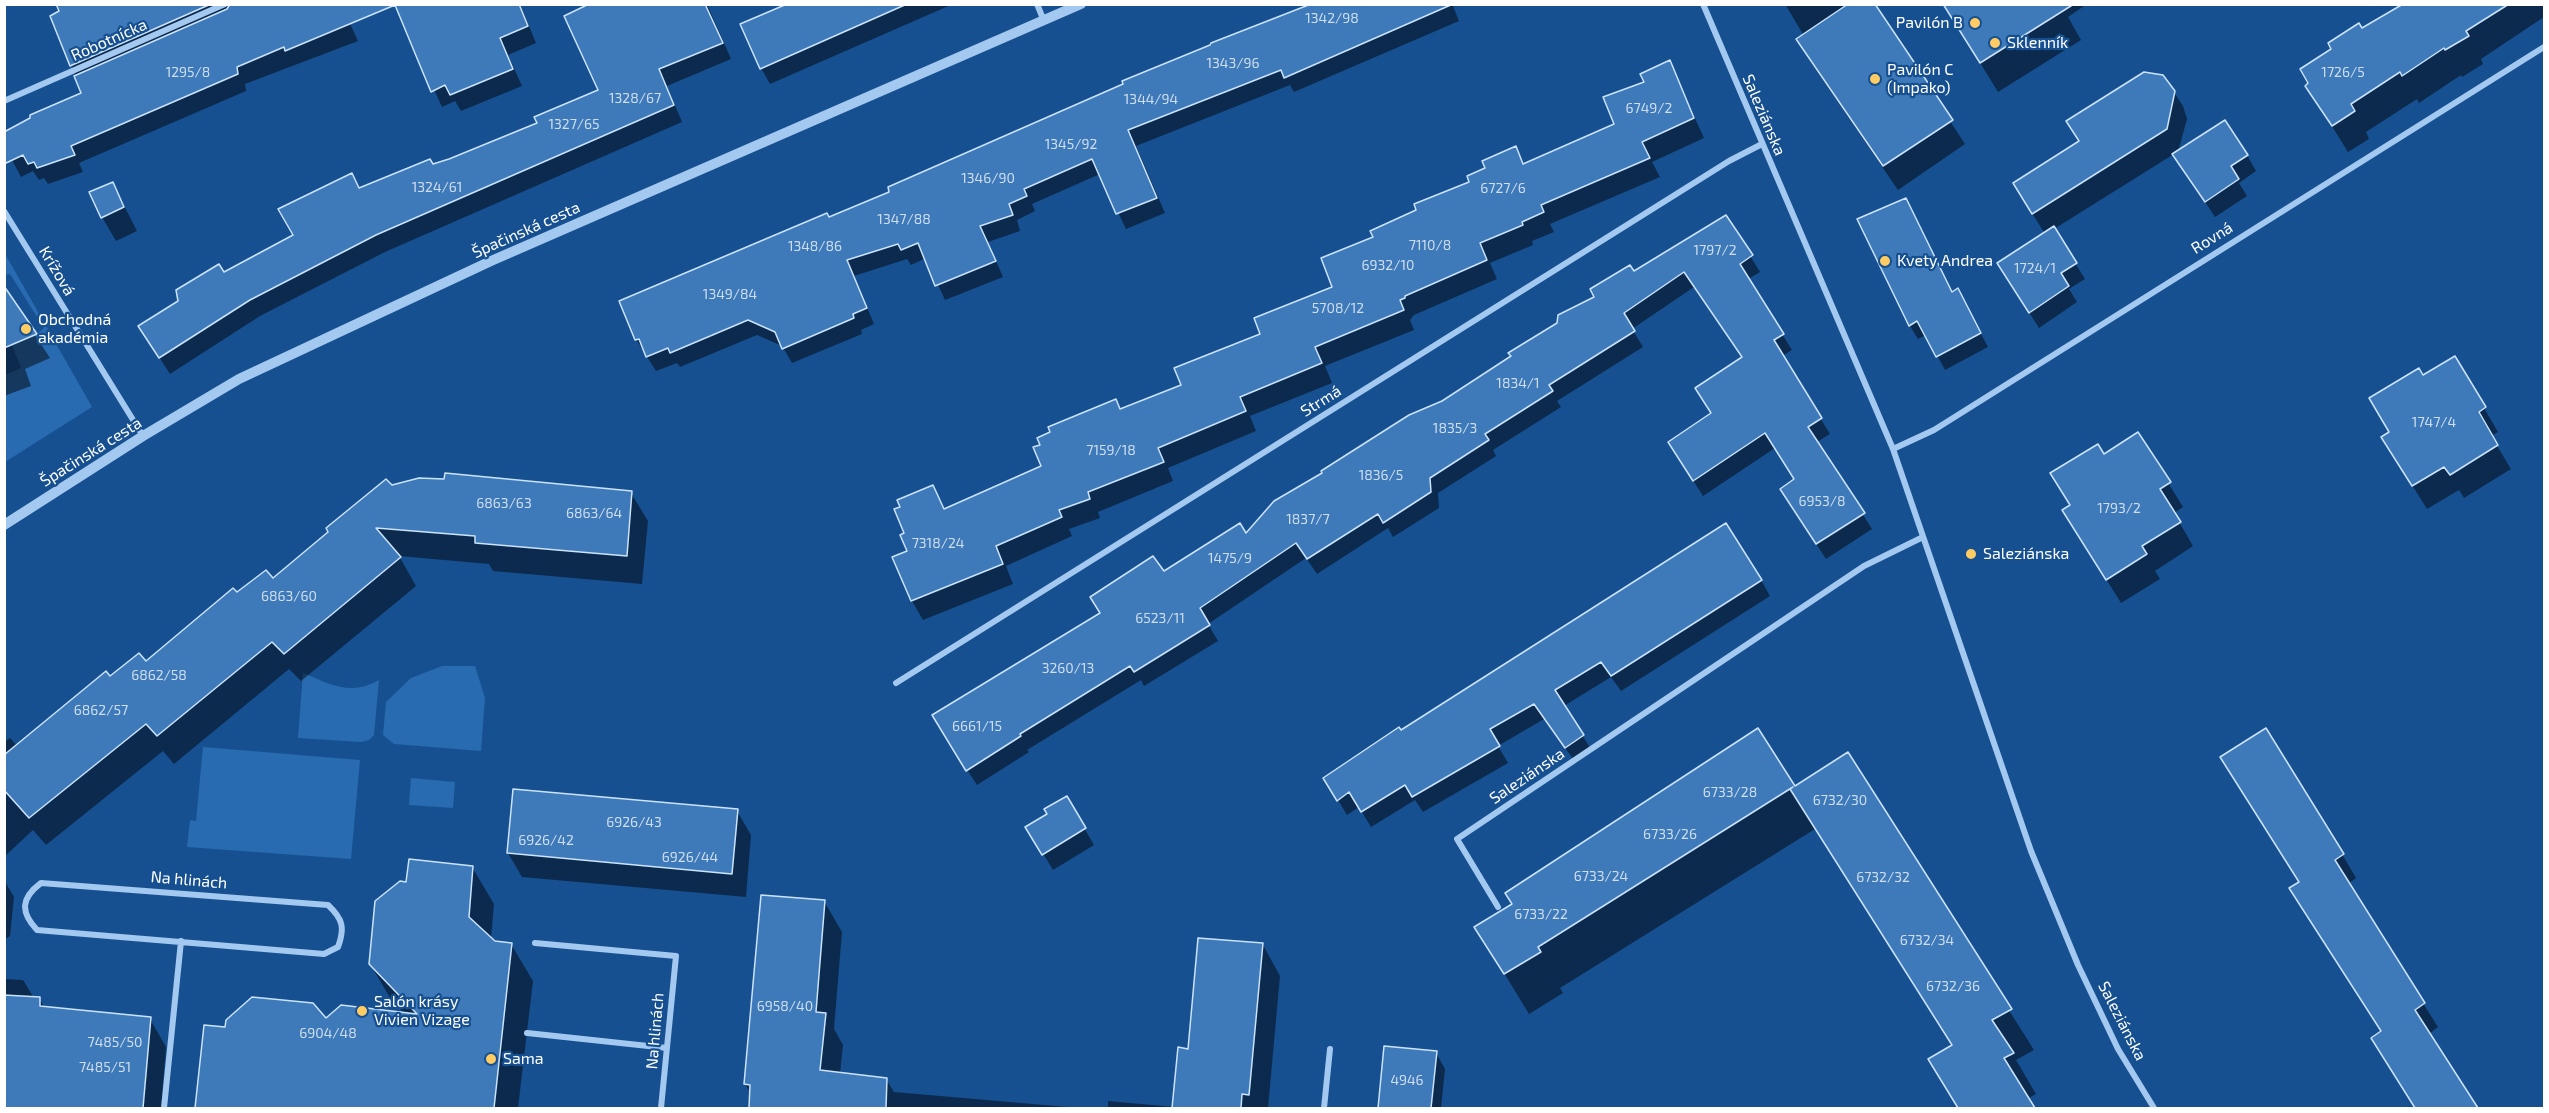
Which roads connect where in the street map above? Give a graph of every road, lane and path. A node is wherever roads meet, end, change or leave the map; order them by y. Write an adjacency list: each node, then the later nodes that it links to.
1 (225, 4): 7 (street, Robotnícka)
2 (1037, 4): 5 (street)
3 (1081, 4): 5 (street, Špačinská cesta)
4 (1703, 4): 8 (street, Saleziánska)
5 (1044, 21): 10 (street, Špačinská cesta)
6 (2544, 47): 11 (street, Rovná)
7 (4, 100)
8 (1762, 144): 11 (street, Saleziánska); 14 (street, Strmá)
9 (4, 211): 10 (street, Krížová)
10 (143, 436): 12 (street, Špačinská cesta)
11 (1893, 449): 13 (street, Saleziánska)
12 (4, 525)
13 (1923, 537): 15 (street, Saleziánska); 24 (street, Saleziánska)
14 (896, 683)
15 (1498, 907)
16 (181, 941): 16 (street, Na hlinách); 21 (street)
17 (535, 943): 19 (street, Na hlinách)
18 (527, 1033): 19 (street)
19 (668, 1048): 22 (street, Na hlinách)
20 (1330, 1049): 23 (street)
21 (164, 1108)
22 (661, 1108)
23 (1324, 1108)
24 (2154, 1108)

